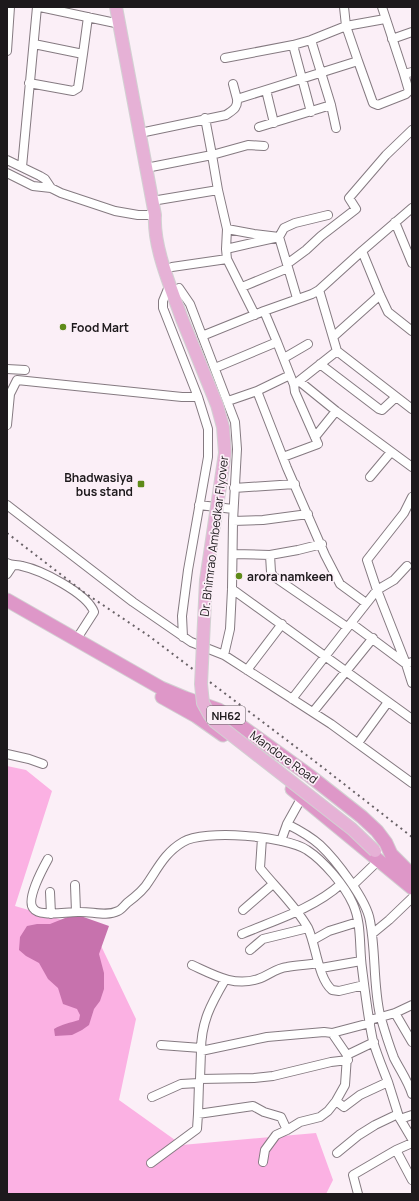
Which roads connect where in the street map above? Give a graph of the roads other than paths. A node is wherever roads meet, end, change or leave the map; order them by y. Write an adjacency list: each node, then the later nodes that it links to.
1 (10, 7): 15 (street)
2 (38, 7): 6 (street); 13 (street)
3 (116, 7): 8 (main road)
4 (344, 7): 9 (street)
5 (382, 7): 7 (street)
6 (88, 17): 8 (street); 16 (street)
7 (385, 19): 9 (street); 11 (street)
8 (120, 24): 33 (main road)
9 (346, 26): 12 (street); 18 (street)
10 (412, 32): 11 (street)
11 (392, 39): 20 (street)
12 (311, 40): 14 (street); 19 (street)
13 (34, 44): 16 (street); 22 (street)
14 (293, 45): 17 (street); 21 (street)
15 (7, 51)
16 (83, 54): 22 (street)
17 (225, 58)
18 (358, 61): 19 (street); 20 (street)
19 (321, 73): 21 (street); 26 (street)
20 (408, 73)
21 (302, 79): 24 (street); 27 (street)
22 (29, 83): 37 (street)
23 (233, 84): 25 (street)
24 (266, 90): 25 (street); 29 (street)
25 (237, 99): 28 (street)
26 (331, 105): 27 (street); 31 (street)
27 (311, 112): 29 (street)
28 (205, 118): 33 (street); 35 (street)
29 (274, 123): 30 (street)
30 (259, 127)
31 (336, 128)
32 (412, 130): 53 (street)
33 (140, 133): 38 (main road)
34 (264, 146): 35 (street)
35 (212, 155): 38 (street); 41 (street)
36 (7, 160): 37 (street)
37 (22, 167): 40 (street)
38 (146, 168): 42 (main road)
39 (7, 173): 40 (street)
40 (51, 188): 45 (street)
41 (218, 190): 42 (street); 47 (street)
42 (152, 201): 45 (main road)
43 (412, 208): 46 (street)
44 (328, 214): 48 (street)
45 (155, 215): 54 (main road); 55 (main road)
46 (395, 222): 50 (street); 52 (street)
47 (227, 229): 48 (street); 49 (street)
48 (279, 237): 49 (street); 53 (street)
49 (226, 249): 51 (street)
50 (362, 251): 57 (street); 58 (street)
51 (228, 260): 54 (street); 56 (street)
52 (412, 263)
53 (288, 266): 56 (street); 59 (street)
54 (172, 267): 55 (main road)
55 (175, 286): 63 (street); 77 (street); 130 (main road, Dr. Bhimrao Ambedkar Flyover, bridge)
56 (242, 287): 61 (street)
57 (319, 290): 59 (street); 64 (street)
58 (380, 295): 62 (street); 64 (street)
59 (297, 298): 60 (street)
60 (264, 311): 61 (street); 65 (street)
61 (255, 315): 63 (street)
62 (412, 330)
63 (202, 336): 70 (street)
64 (333, 337): 67 (street)
65 (277, 342): 68 (street); 70 (street)
66 (308, 344): 68 (street)
67 (337, 351): 69 (street); 78 (street)
68 (284, 358): 73 (street)
69 (320, 364): 74 (street); 78 (street)
70 (215, 368): 79 (street)
71 (7, 369): 72 (street)
72 (25, 370)
73 (290, 375): 74 (street); 75 (street)
74 (296, 383): 81 (street); 83 (street)
75 (257, 391): 79 (street); 85 (street)
76 (8, 394): 77 (street); 82 (street)
77 (198, 397): 92 (street)
78 (396, 397): 80 (street)
79 (228, 401): 89 (street)
80 (412, 409)
81 (336, 411): 83 (street); 84 (street)
82 (7, 425)
83 (315, 436): 85 (street)
84 (391, 452): 86 (street); 87 (street)
85 (283, 457): 88 (street)
86 (412, 467)
87 (370, 477)
88 (295, 484): 89 (street); 94 (street)
89 (234, 488): 93 (street)
90 (412, 497): 103 (street)
91 (7, 505): 109 (street)
92 (199, 505): 93 (street); 109 (street)
93 (233, 509): 95 (street)
94 (308, 514): 95 (street); 96 (street)
95 (233, 521): 97 (street)
96 (322, 544): 98 (street); 105 (street)
97 (233, 554): 98 (street); 102 (street)
98 (270, 555): 108 (street)
99 (10, 564): 101 (street); 111 (street)
100 (407, 566): 103 (street)
101 (7, 574)
102 (232, 589): 107 (street); 112 (street)
103 (377, 590): 105 (street); 114 (street)
104 (7, 600): 111 (highway, Mandore Road / NH62)
105 (366, 603): 108 (street)
106 (7, 610): 126 (highway, Mandore Road / NH62)
107 (282, 624): 113 (street); 115 (street)
108 (349, 625): 110 (street); 113 (street)
109 (183, 637): 112 (street)
110 (373, 638): 114 (street); 116 (street)
111 (76, 640): 131 (highway, Mandore Road / NH62)
112 (224, 655): 115 (street)
113 (325, 655): 116 (street); 118 (street)
114 (409, 663): 117 (street)
115 (247, 670): 118 (street)
116 (346, 671): 119 (street); 120 (street)
117 (412, 683)
118 (292, 699): 120 (street)
119 (388, 702): 121 (street); 122 (street)
120 (313, 712): 122 (street)
121 (412, 719)
122 (358, 743): 125 (street)
123 (7, 754): 124 (street)
124 (44, 764)
125 (412, 783)
126 (302, 797): 127 (street); 130 (highway, Mandore Road / NH62)
127 (287, 824): 129 (street); 137 (street)
128 (262, 838): 129 (street); 134 (street); 143 (street)
129 (281, 841): 135 (street)
130 (378, 852): 131 (main road, Dr. Bhimrao Ambedkar Flyover); 137 (street); 138 (highway, Mandore Road / NH62)
131 (391, 854): 133 (highway, Mandore Road / NH62)
132 (48, 859): 144 (street)
133 (412, 875)
134 (273, 884): 141 (street); 142 (street)
135 (341, 884): 142 (street); 145 (street)
136 (75, 885): 143 (street)
137 (353, 885): 148 (street)
138 (412, 888)
139 (50, 892): 144 (street)
140 (412, 898): 148 (street)
141 (244, 910)
142 (297, 911): 146 (street); 147 (street)
143 (76, 912): 144 (street)
144 (51, 914)
145 (358, 922): 149 (street); 151 (street)
146 (308, 928): 149 (street); 150 (street)
147 (242, 934)
148 (372, 934): 158 (street)
149 (313, 940): 153 (street)
150 (250, 950)
151 (361, 960): 153 (street); 155 (street)
152 (192, 965): 154 (street)
153 (319, 966): 154 (street); 155 (street)
154 (225, 980): 164 (street)
155 (364, 985): 159 (street)
156 (412, 1005): 157 (street)
157 (395, 1013): 158 (street); 162 (street)
158 (381, 1016): 159 (street); 168 (street)
159 (370, 1022): 160 (street); 161 (street)
160 (332, 1033): 164 (street); 165 (street)
161 (374, 1042): 165 (street); 167 (street)
162 (412, 1042)
163 (161, 1045): 164 (street)
164 (201, 1050): 166 (street)
165 (347, 1058): 166 (street); 170 (street)
166 (200, 1081): 169 (street); 171 (street)
167 (388, 1082): 170 (street); 173 (street)
168 (411, 1089)
169 (152, 1097)
170 (336, 1101): 174 (street)
171 (198, 1114): 174 (street); 180 (street)
172 (412, 1115): 173 (street)
173 (399, 1116): 175 (street); 178 (street)
174 (287, 1130): 179 (street)
175 (412, 1139)
176 (412, 1143): 177 (street)
177 (396, 1150): 181 (street); 182 (street)
178 (337, 1153)
179 (263, 1162)
180 (150, 1163)
181 (412, 1180)
182 (358, 1194)

